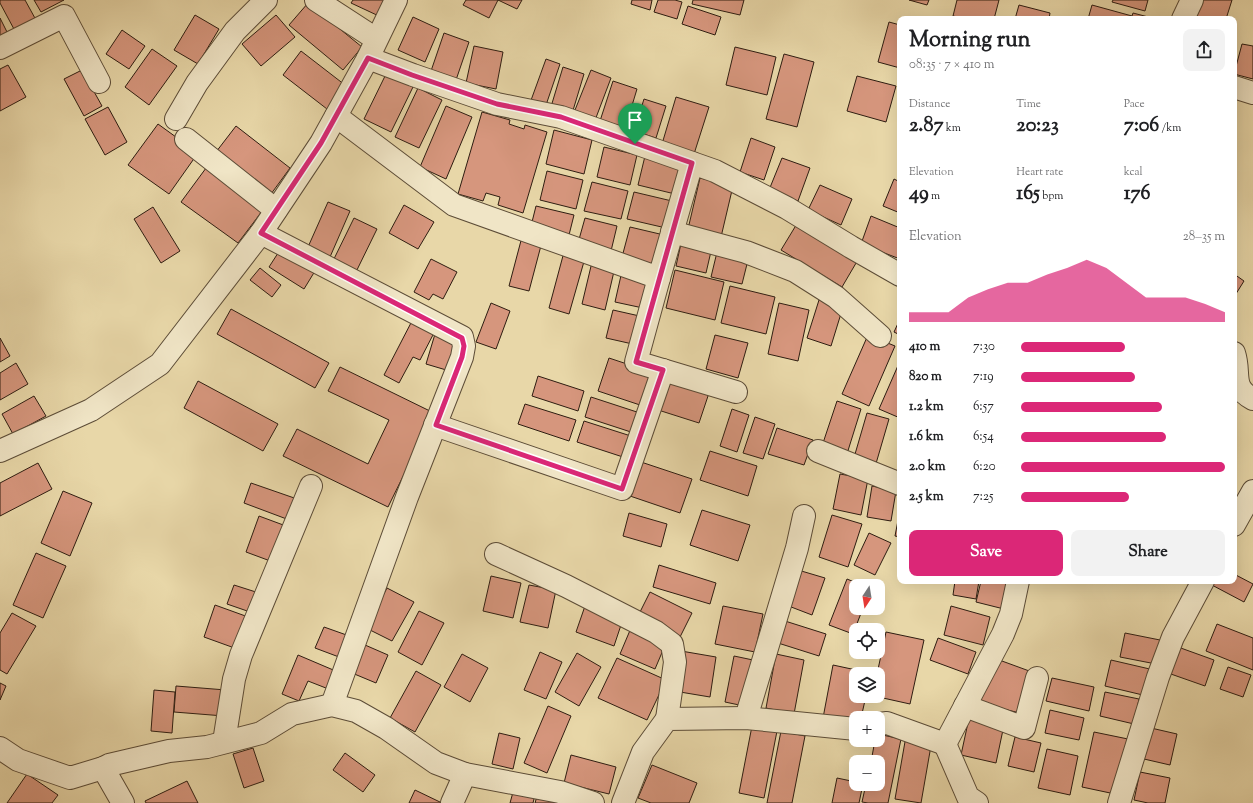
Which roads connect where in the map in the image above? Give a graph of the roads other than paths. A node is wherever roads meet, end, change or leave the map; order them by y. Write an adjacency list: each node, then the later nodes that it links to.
1 (266, 0): 12 (street)
2 (316, 0): 7 (street)
3 (396, 0): 7 (street)
4 (1192, 0): 5 (street)
5 (1185, 16)
6 (0, 48): 8 (street)
7 (372, 49): 11 (street); 14 (street)
8 (99, 82)
9 (1237, 88): 10 (street)
10 (1253, 93)
11 (336, 116): 15 (street); 19 (street)
12 (176, 119)
13 (186, 139): 15 (street)
14 (692, 163): 16 (street); 18 (street)
15 (276, 210): 17 (street)
16 (672, 232): 19 (street); 20 (street)
17 (261, 233): 25 (street); 26 (street)
18 (897, 273)
19 (659, 278): 21 (street)
20 (880, 336)
21 (663, 370): 23 (street); 25 (street)
22 (1237, 374): 24 (street)
23 (736, 392)
24 (1253, 399)
25 (436, 425): 37 (street)
26 (0, 450)
27 (818, 451): 28 (street)
28 (897, 483)
29 (312, 486): 43 (street)
30 (1253, 491): 32 (street)
31 (804, 516): 39 (street)
32 (1237, 520)
33 (496, 554): 40 (street)
34 (1017, 584): 38 (street)
35 (1201, 584): 53 (street)
36 (1037, 678): 38 (street)
37 (332, 705): 43 (street); 47 (street)
38 (965, 706): 44 (street)
39 (746, 718): 40 (street); 42 (street)
40 (667, 719): 51 (street)
41 (885, 723): 44 (street)
42 (849, 728)
43 (224, 742): 46 (street)
44 (945, 744): 52 (street)
45 (0, 748): 46 (street)
46 (102, 768): 48 (street)
47 (465, 774): 49 (street); 50 (street)
48 (123, 803)
49 (452, 803)
50 (593, 803)
51 (623, 803)
52 (977, 803)
53 (1119, 803)

